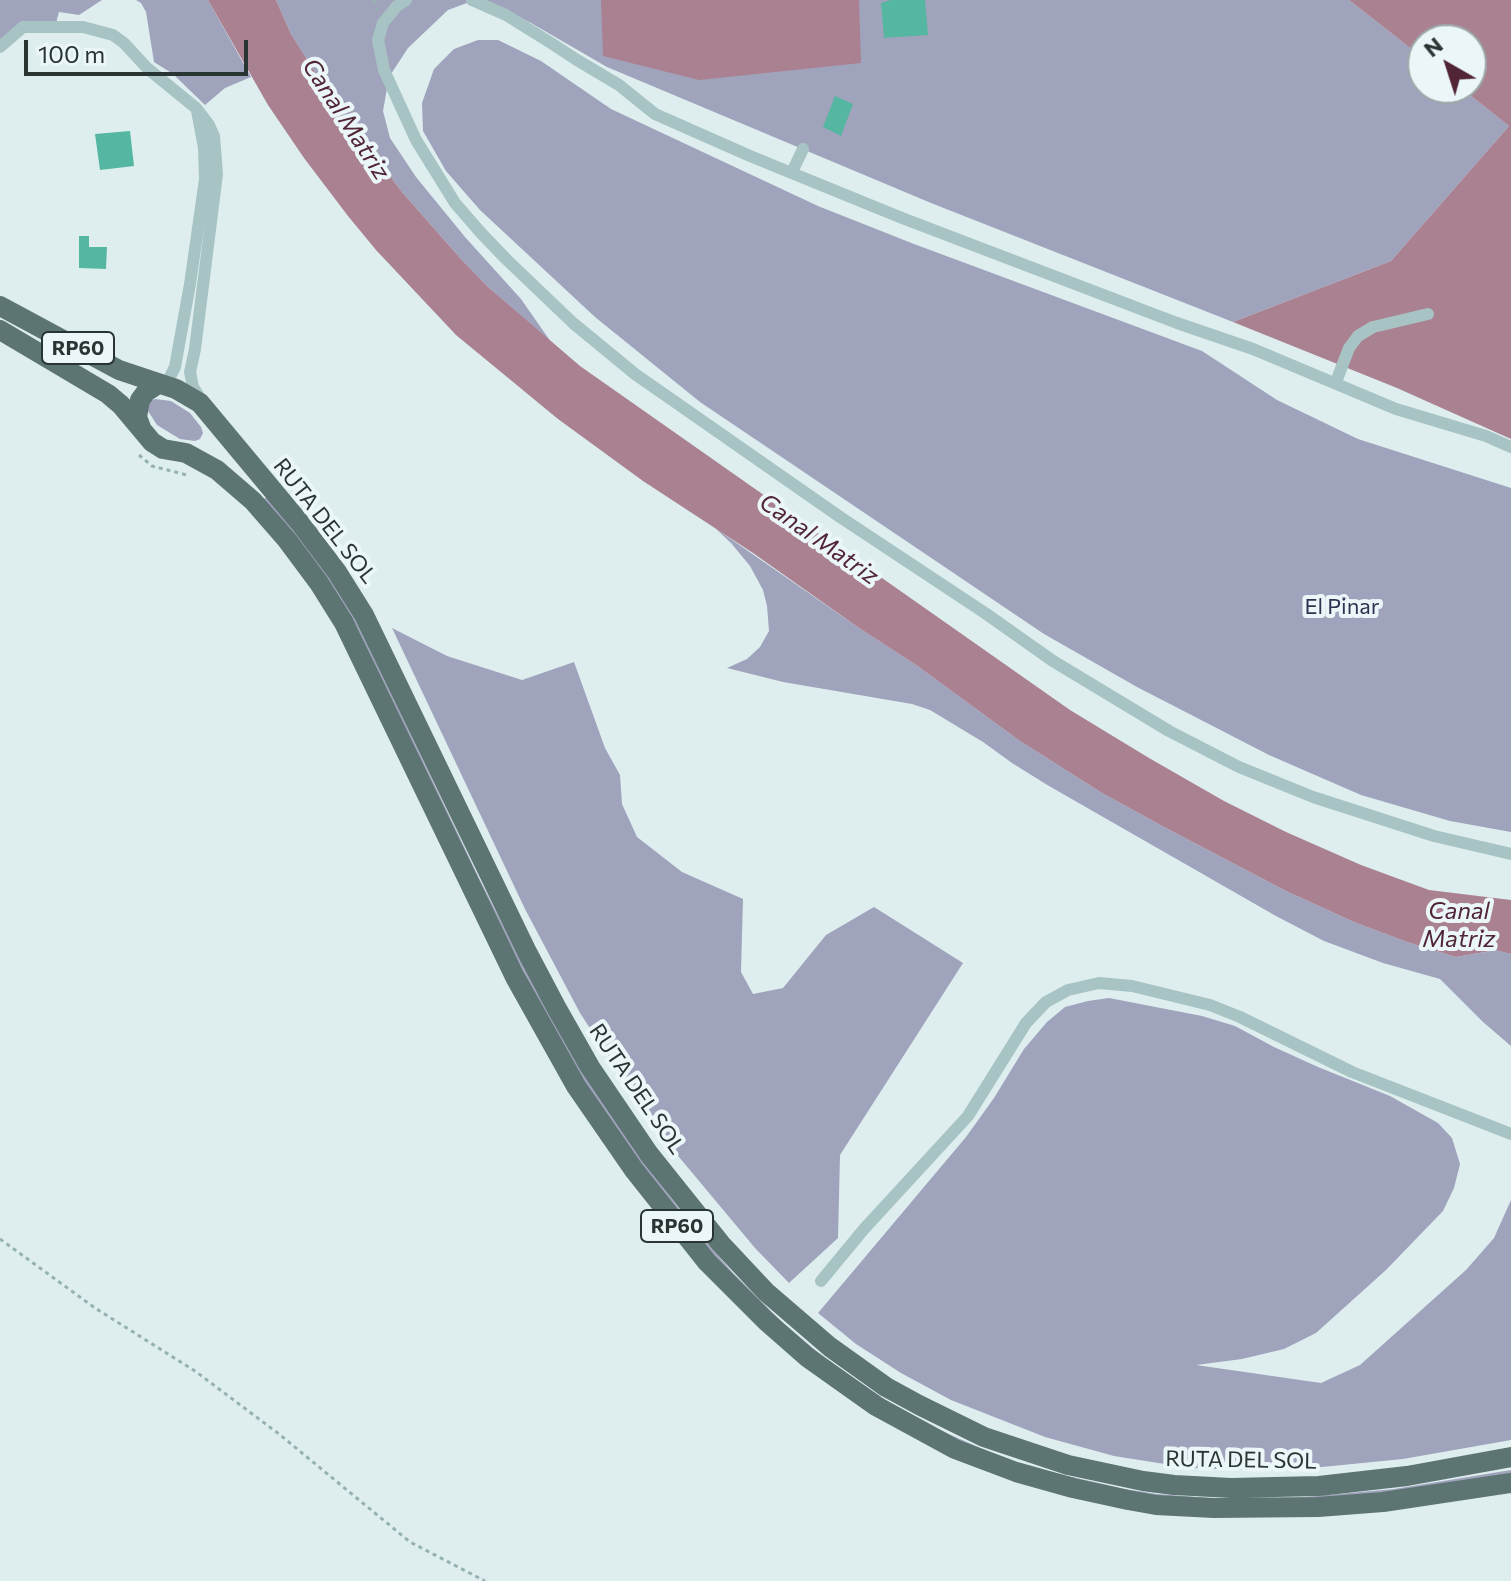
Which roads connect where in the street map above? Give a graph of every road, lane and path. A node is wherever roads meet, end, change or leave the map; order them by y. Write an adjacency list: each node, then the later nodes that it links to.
1 (406, 0): 17 (street)
2 (472, 0): 6 (street)
3 (0, 47): 4 (street)
4 (196, 108): 11 (street); 12 (street)
5 (803, 149): 6 (street)
6 (792, 172): 10 (street)
7 (0, 306): 11 (main road, RUTA DEL SOL / RP60)
8 (1428, 314): 10 (street)
9 (0, 330): 13 (main road, RUTA DEL SOL / RP60)
10 (1336, 382): 14 (street)
11 (160, 384): 12 (main road, RUTA DEL SOL / RP60); 13 (main road)
12 (212, 416): 15 (main road); 21 (main road, RUTA DEL SOL / RP60)
13 (138, 440): 15 (main road, RUTA DEL SOL / RP60); 16 (path)
14 (1511, 447)
15 (186, 453): 22 (main road, RUTA DEL SOL / RP60)
16 (190, 476)
17 (1511, 854)
18 (1511, 1134): 20 (street)
19 (0, 1239): 23 (path)
20 (821, 1281)
21 (1511, 1457)
22 (1511, 1483)
23 (485, 1581)

